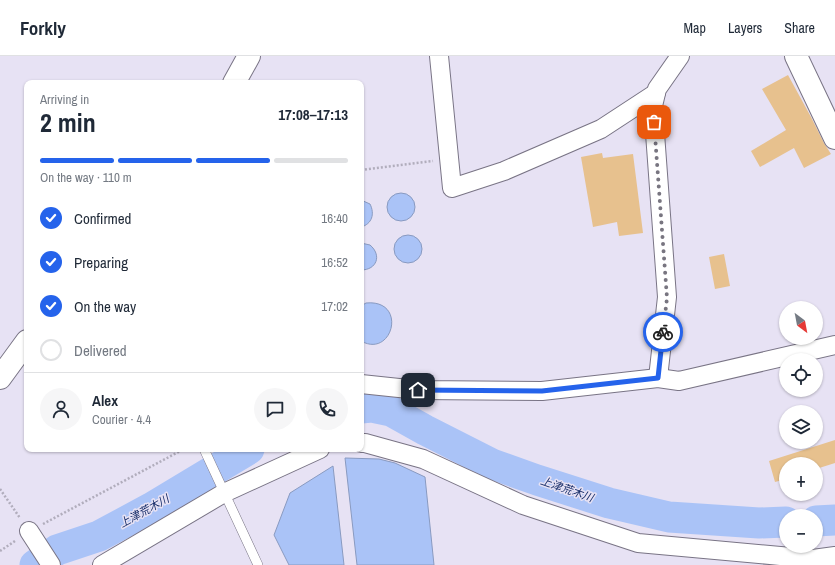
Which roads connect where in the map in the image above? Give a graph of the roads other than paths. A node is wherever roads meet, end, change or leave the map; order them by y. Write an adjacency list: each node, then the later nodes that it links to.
1 (249, 56): 5 (street)
2 (439, 56): 6 (street)
3 (680, 56): 6 (street)
4 (796, 56): 7 (street)
5 (236, 80)
6 (656, 93): 11 (street)
7 (835, 138)
8 (24, 345): 10 (street)
9 (835, 345): 11 (street)
10 (0, 378)
11 (658, 378): 12 (street)
12 (364, 384)
13 (364, 443): 18 (street)
14 (205, 452): 16 (lane)
15 (313, 452): 16 (street)
16 (224, 493): 20 (street); 21 (lane)
17 (29, 531): 19 (street)
18 (835, 556)
19 (51, 565)
20 (102, 565)
21 (258, 565)

